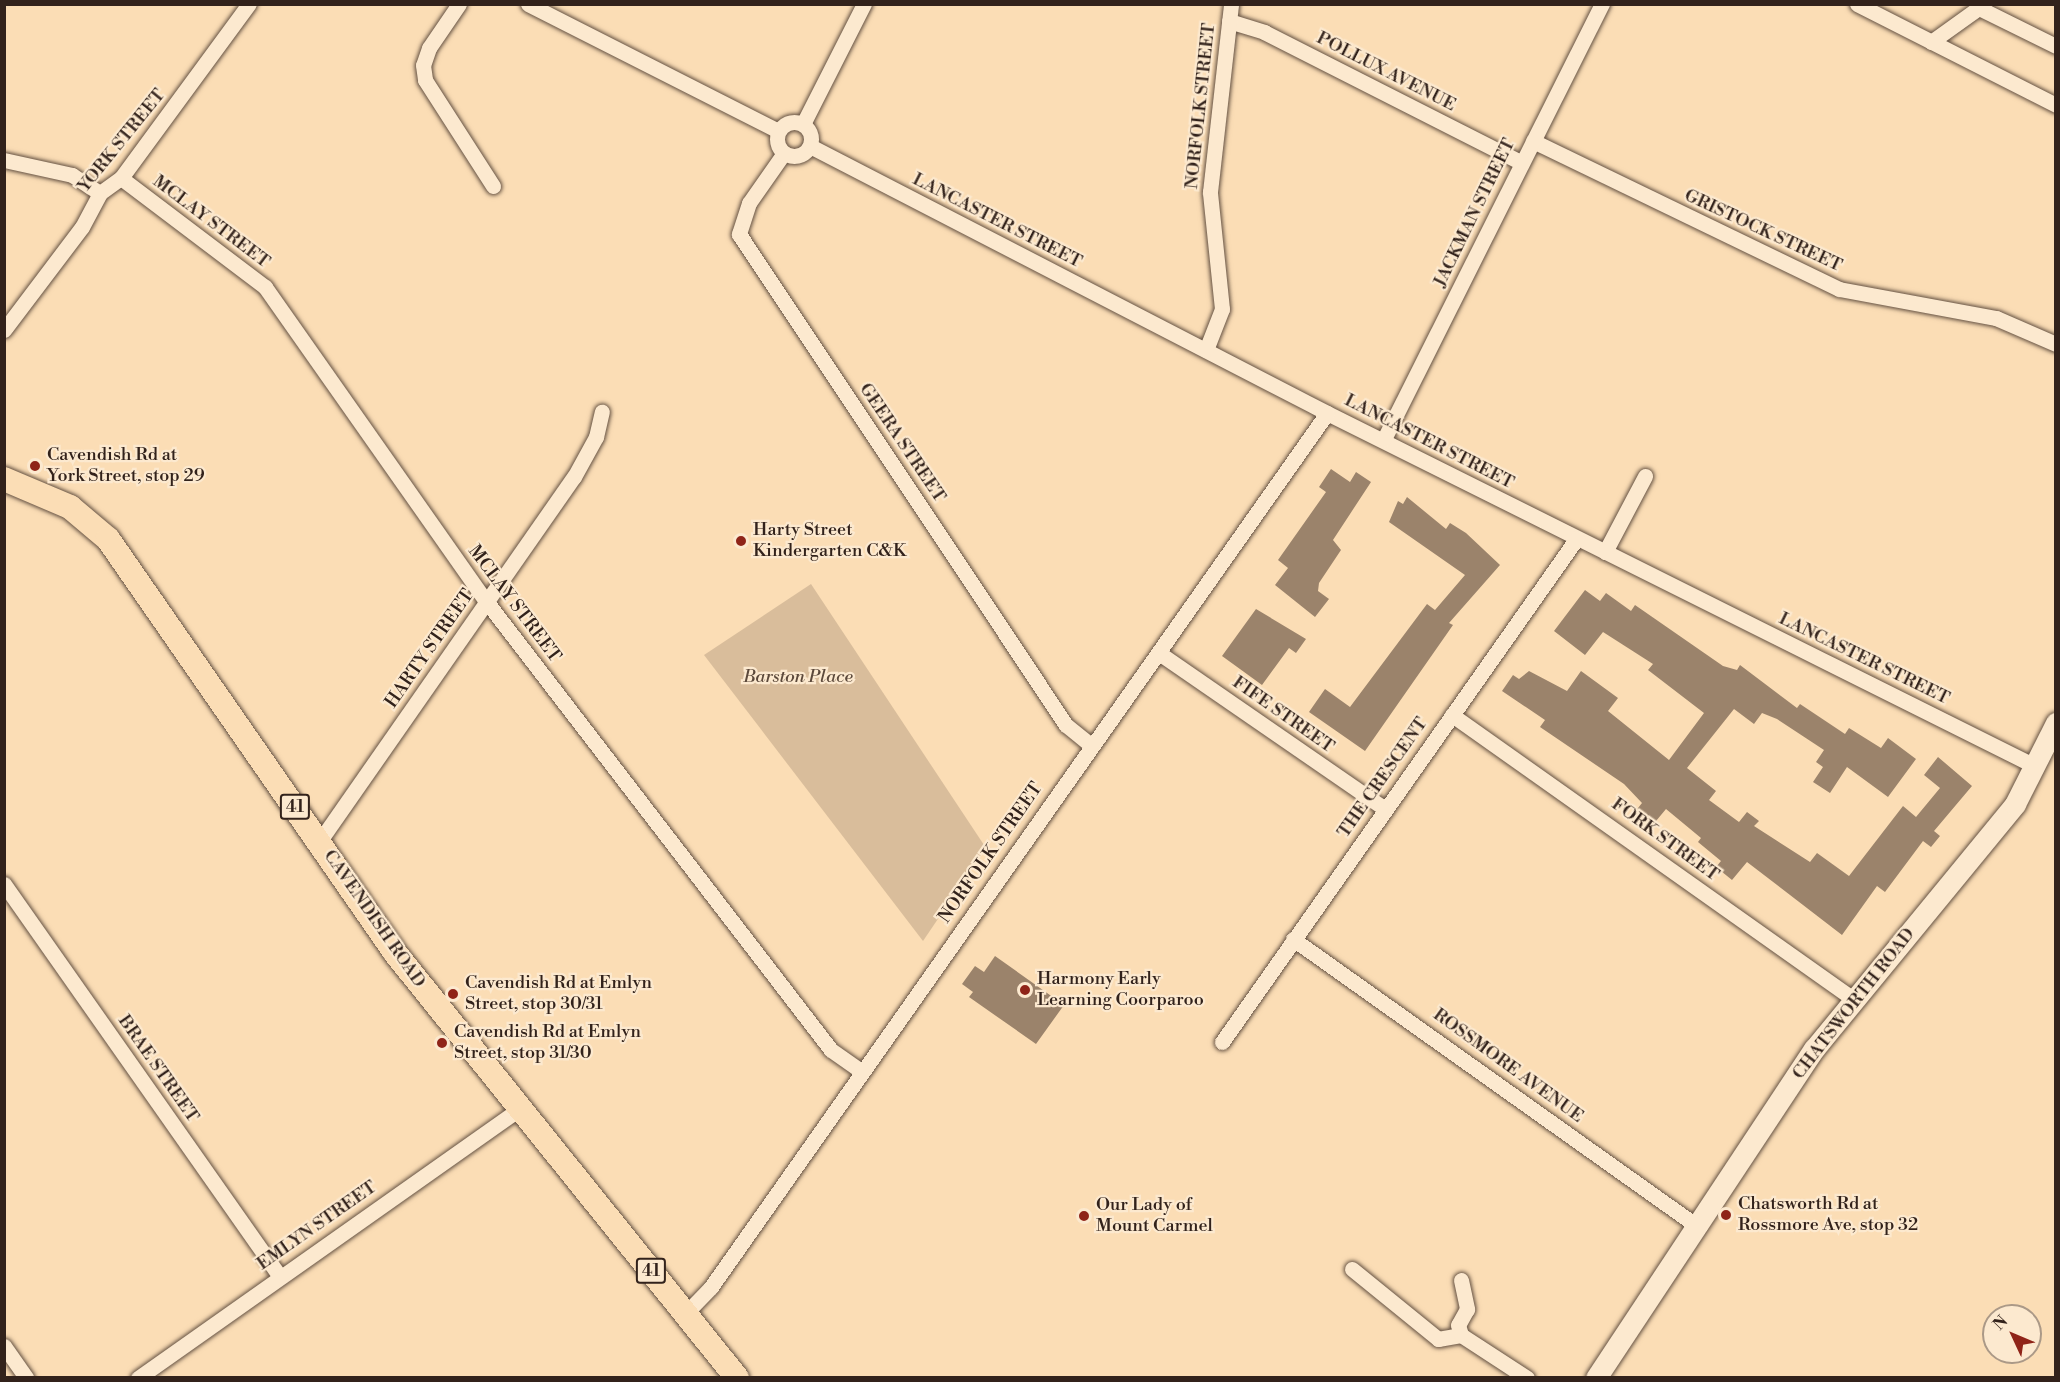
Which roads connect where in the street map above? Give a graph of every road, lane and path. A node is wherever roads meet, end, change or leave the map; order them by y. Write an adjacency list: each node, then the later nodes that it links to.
1 (249, 4): 20 (street, YORK STREET)
2 (459, 4): 21 (street)
3 (528, 4): 14 (street)
4 (864, 4): 13 (street)
5 (1231, 4): 9 (street, NORFOLK STREET)
6 (1602, 4): 15 (street, JACKMAN STREET)
7 (1857, 4): 10 (street)
8 (1982, 6): 10 (street); 11 (street)
9 (1229, 21): 19 (street, POLLUX AVENUE); 25 (street, NORFOLK STREET)
10 (1931, 42): 12 (street)
11 (2055, 46)
12 (2055, 105)
13 (803, 124): 14 (street); 16 (street)
14 (778, 131): 17 (street)
15 (1533, 141): 19 (street, JACKMAN STREET); 24 (street, GRISTOCK STREET)
16 (810, 146): 17 (street); 25 (street, LANCASTER STREET)
17 (784, 153): 37 (street, GEERA STREET)
18 (4, 160): 22 (street)
19 (1522, 163): 28 (street, JACKMAN STREET)
20 (120, 178): 22 (street, YORK STREET); 33 (street, MCLAY STREET)
21 (493, 186)
22 (100, 192): 23 (street, YORK STREET)
23 (4, 330)
24 (2055, 344)
25 (1206, 351): 27 (street, LANCASTER STREET)
26 (602, 412): 33 (street, HARTY STREET)
27 (1327, 413): 28 (street, LANCASTER STREET); 34 (street, NORFOLK STREET)
28 (1384, 439): 31 (street, LANCASTER STREET)
29 (1645, 476): 32 (street)
30 (4, 479): 40 (main road, CAVENDISH ROAD / 41)
31 (1577, 538): 32 (street, LANCASTER STREET); 35 (street, THE CRESCENT)
32 (1605, 552): 38 (street, LANCASTER STREET)
33 (486, 602): 40 (street, HARTY STREET); 45 (street, MCLAY STREET)
34 (1159, 653): 37 (street, NORFOLK STREET); 39 (street, FIFE STREET)
35 (1452, 715): 39 (street, THE CRESCENT); 43 (street, FORK STREET)
36 (2055, 723): 38 (main road, CHATSWORTH ROAD)
37 (1091, 745): 45 (street, NORFOLK STREET)
38 (2035, 766): 43 (main road, CHATSWORTH ROAD)
39 (1385, 810): 42 (street, THE CRESCENT)
40 (319, 842): 46 (main road, CAVENDISH ROAD / 41)
41 (4, 884): 49 (street, BRAE STREET)
42 (1293, 939): 44 (street, THE CRESCENT); 47 (street, ROSSMORE AVENUE)
43 (1854, 1000): 47 (main road, CHATSWORTH ROAD)
44 (1222, 1042)
45 (862, 1072): 51 (street, NORFOLK STREET)
46 (520, 1109): 49 (street, EMLYN STREET); 51 (main road, CAVENDISH ROAD / 41)
47 (1699, 1227): 58 (main road, CHATSWORTH ROAD)
48 (1352, 1269): 52 (street)
49 (280, 1277): 55 (street, EMLYN STREET)
50 (1461, 1280): 52 (street)
51 (685, 1314): 56 (main road, CAVENDISH ROAD / 41)
52 (1461, 1335): 57 (street)
53 (4, 1346): 54 (street)
54 (26, 1377)
55 (138, 1377)
56 (737, 1377)
57 (1527, 1377)
58 (1596, 1377)

